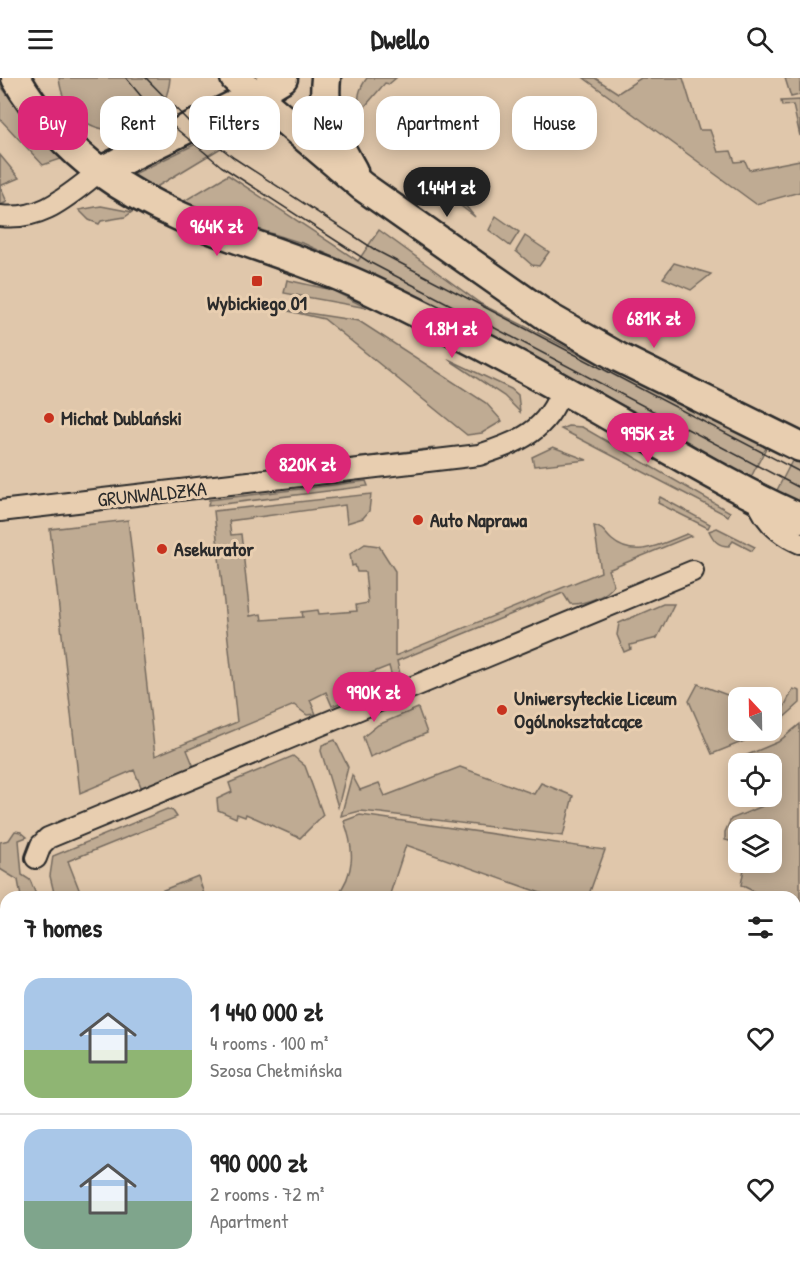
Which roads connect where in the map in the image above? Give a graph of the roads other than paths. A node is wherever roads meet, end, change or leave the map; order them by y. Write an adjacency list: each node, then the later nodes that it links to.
1 (283, 78): 4 (main road)
2 (326, 78): 6 (main road)
3 (23, 83): 5 (main road)
4 (244, 87): 5 (main road); 6 (main road)
5 (99, 172): 7 (street); 8 (main road)
6 (362, 186): 9 (main road)
7 (0, 216)
8 (562, 389): 10 (main road); 11 (street, GRUNWALDZKA)
9 (800, 447)
10 (757, 499): 12 (main road); 13 (street)
11 (0, 511)
12 (800, 518)
13 (800, 543)
14 (693, 571): 15 (street)
15 (36, 858)

